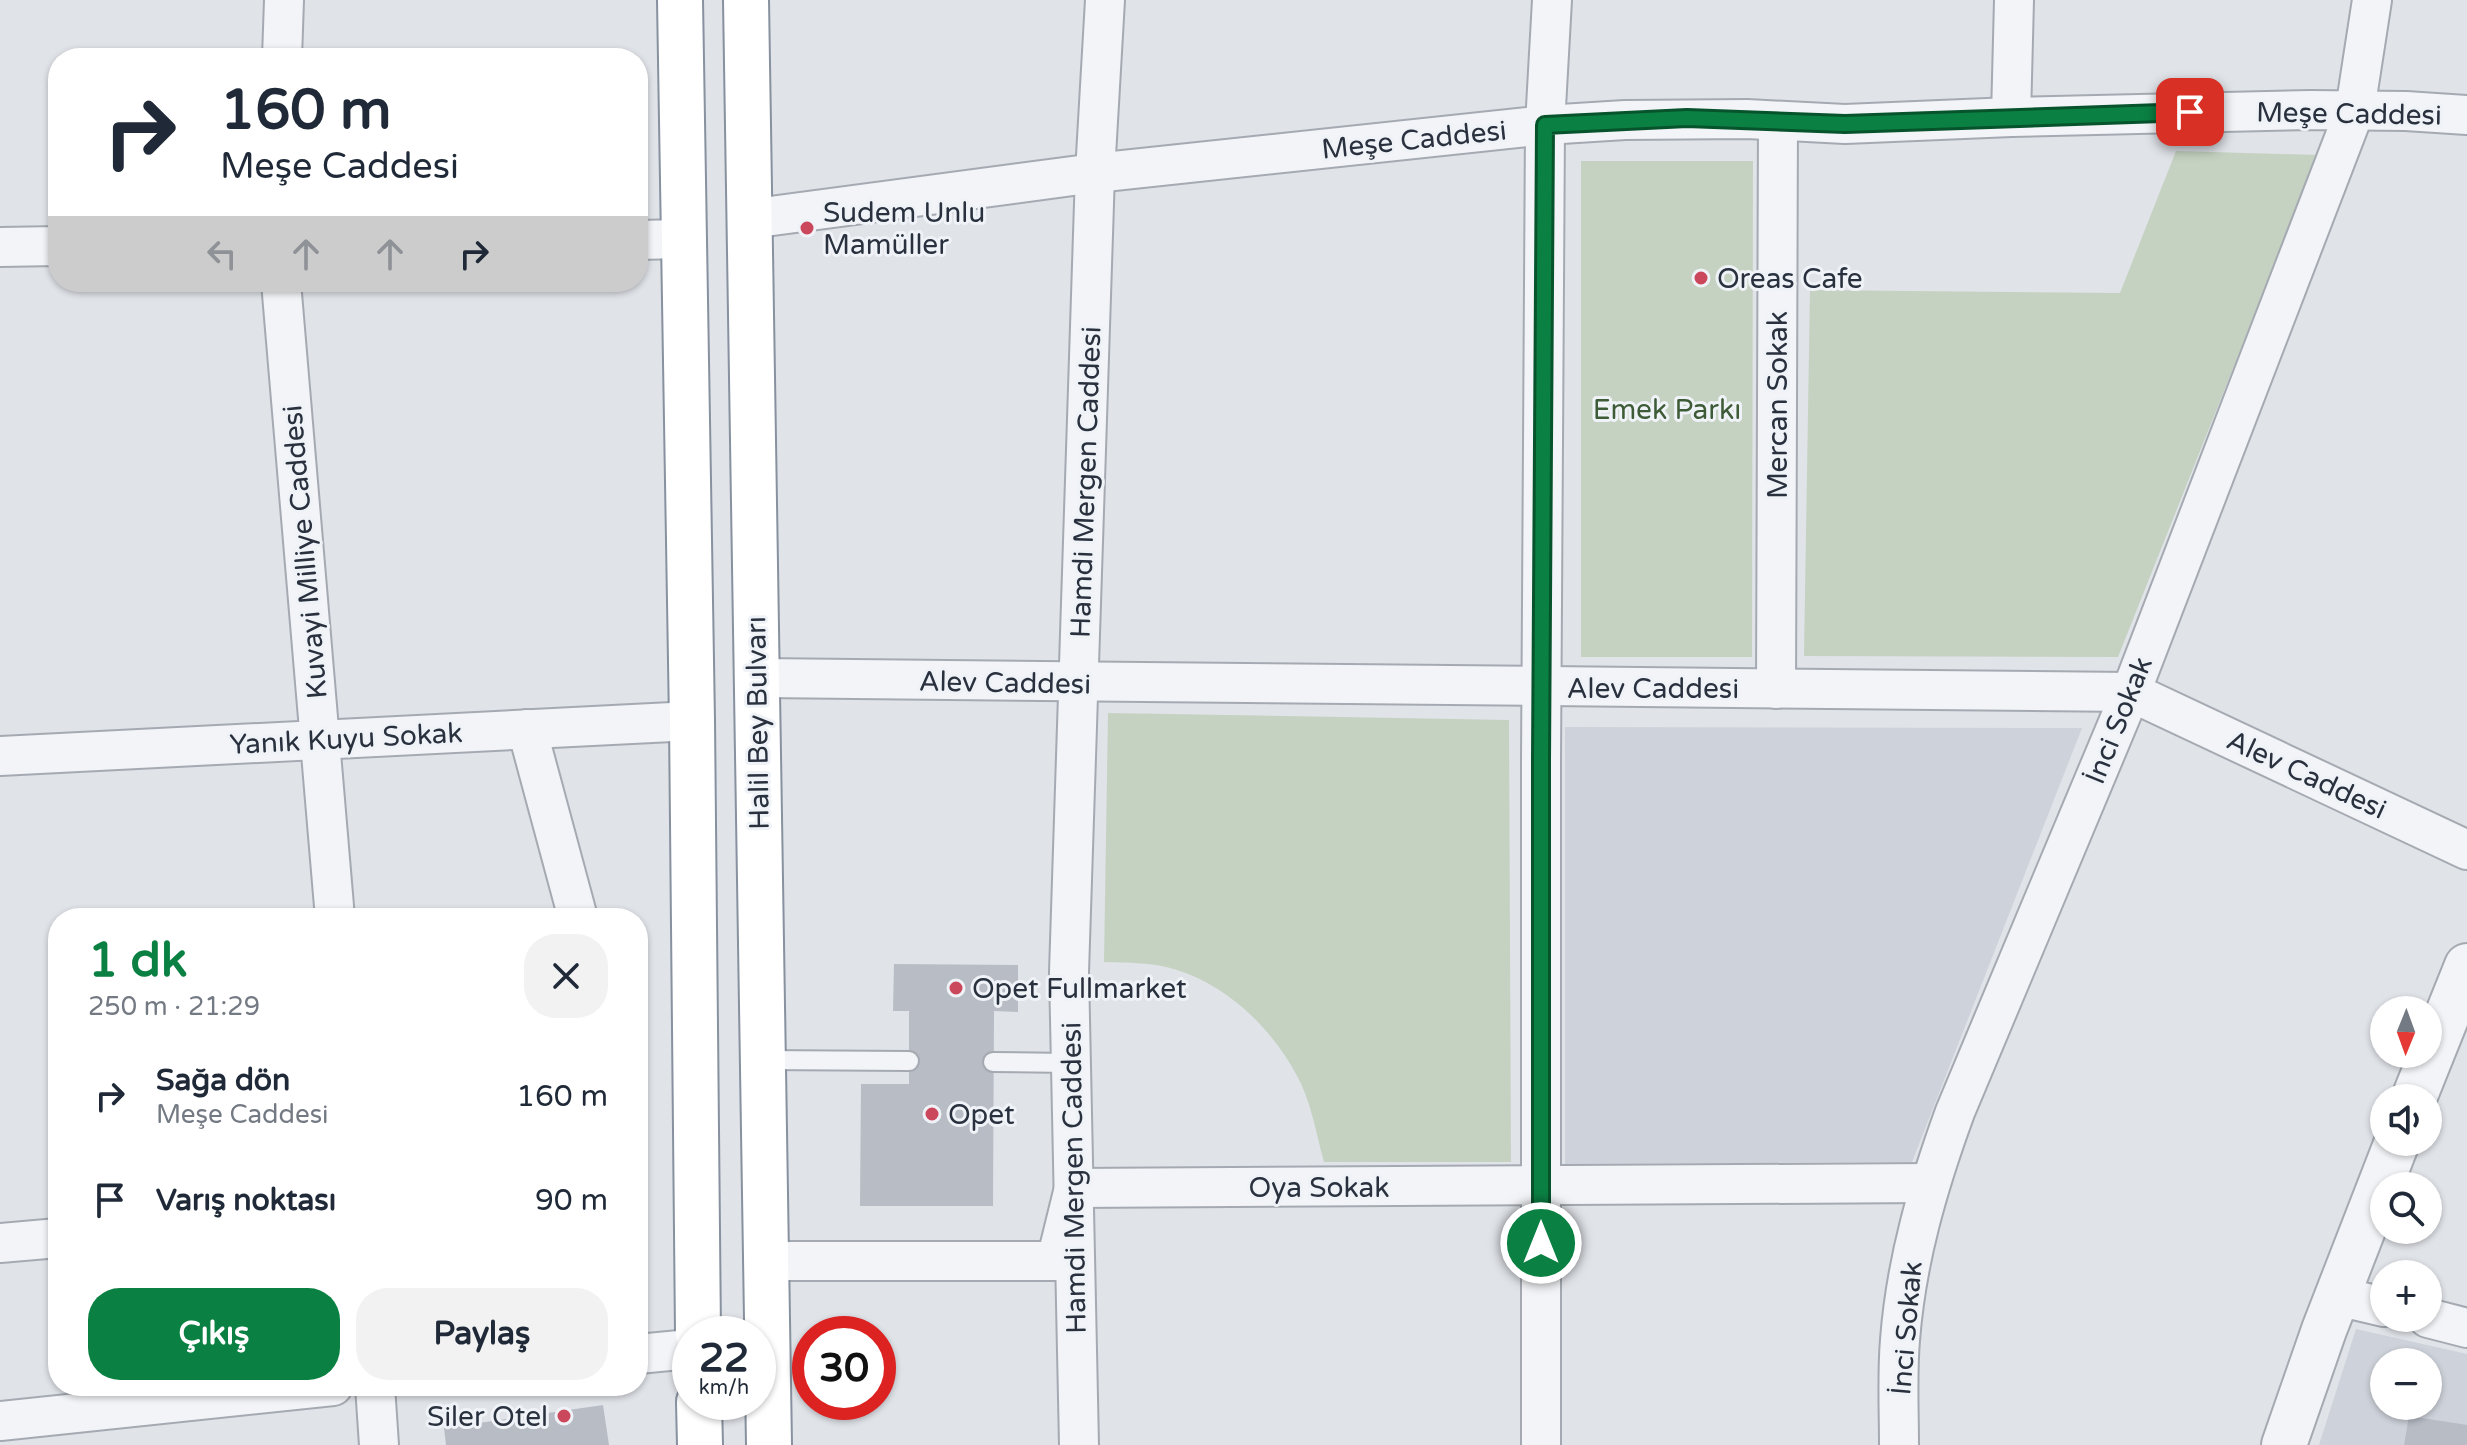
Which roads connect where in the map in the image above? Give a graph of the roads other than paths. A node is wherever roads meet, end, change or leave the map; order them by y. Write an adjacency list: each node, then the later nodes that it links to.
1 (284, 0): 8 (street)
2 (680, 0): 16 (highway)
3 (746, 0): 15 (highway, Halil Bey Bulvarı)
4 (1105, 0): 14 (street, Hamdi Mergen Caddesi)
5 (1552, 0): 13 (street)
6 (2014, 0): 11 (street)
7 (2372, 0): 9 (street, İnci Sokak)
8 (282, 48)
9 (2355, 110): 10 (street, Meşe Caddesi); 11 (street, Meşe Caddesi); 25 (street, İnci Sokak)
10 (2467, 115)
11 (2011, 117): 12 (street, Meşe Caddesi)
12 (1778, 121): 13 (street, Meşe Caddesi); 24 (street, Mercan Sokak)
13 (1545, 125): 14 (street, Meşe Caddesi); 23 (street)
14 (1095, 173): 15 (street, Meşe Caddesi); 22 (street, Hamdi Mergen Caddesi)
15 (749, 219): 21 (highway, Halil Bey Bulvarı)
16 (682, 239): 17 (street); 26 (highway)
17 (648, 240)
18 (48, 246): 19 (street)
19 (0, 247)
20 (282, 292): 28 (street, Kuvayi Milliye Caddesi)
21 (756, 678): 22 (street, Alev Caddesi); 34 (highway, Halil Bey Bulvarı)
22 (1079, 683): 23 (street, Alev Caddesi); 37 (street, Hamdi Mergen Caddesi)
23 (1541, 688): 24 (street, Alev Caddesi); 41 (street)
24 (1776, 689): 25 (street, Alev Caddesi)
25 (2131, 692): 30 (street, Alev Caddesi); 40 (street, İnci Sokak)
26 (692, 721): 27 (street, Yanık Kuyu Sokak); 48 (highway)
27 (527, 729): 28 (street, Yanık Kuyu Sokak); 32 (street)
28 (320, 740): 29 (street, Yanık Kuyu Sokak); 31 (street, Kuvayi Milliye Caddesi)
29 (0, 756)
30 (2467, 850)
31 (334, 908)
32 (575, 908)
33 (2467, 966): 38 (street)
34 (763, 1060): 35 (lane); 45 (highway, Halil Bey Bulvarı)
35 (909, 1061)
36 (993, 1062): 37 (lane)
37 (1071, 1063): 42 (street, Hamdi Mergen Caddesi)
38 (2420, 1084)
39 (2392, 1156): 46 (street)
40 (1929, 1183): 41 (street, Oya Sokak); 62 (street, İnci Sokak)
41 (1541, 1186): 42 (street, Oya Sokak); 61 (street)
42 (1074, 1188): 45 (street); 60 (street, Hamdi Mergen Caddesi)
43 (48, 1239): 44 (street)
44 (0, 1243)
45 (766, 1261): 59 (highway, Halil Bey Bulvarı)
46 (2337, 1296): 47 (street); 63 (street)
47 (2370, 1304)
48 (698, 1316)
49 (2442, 1322): 50 (street)
50 (2467, 1328)
51 (672, 1351): 52 (street)
52 (648, 1353)
53 (238, 1396): 56 (street)
54 (376, 1396): 57 (street)
55 (699, 1420): 58 (highway)
56 (0, 1421)
57 (379, 1445)
58 (700, 1445)
59 (769, 1445)
60 (1079, 1445)
61 (1541, 1445)
62 (1899, 1445)
63 (2284, 1445)

